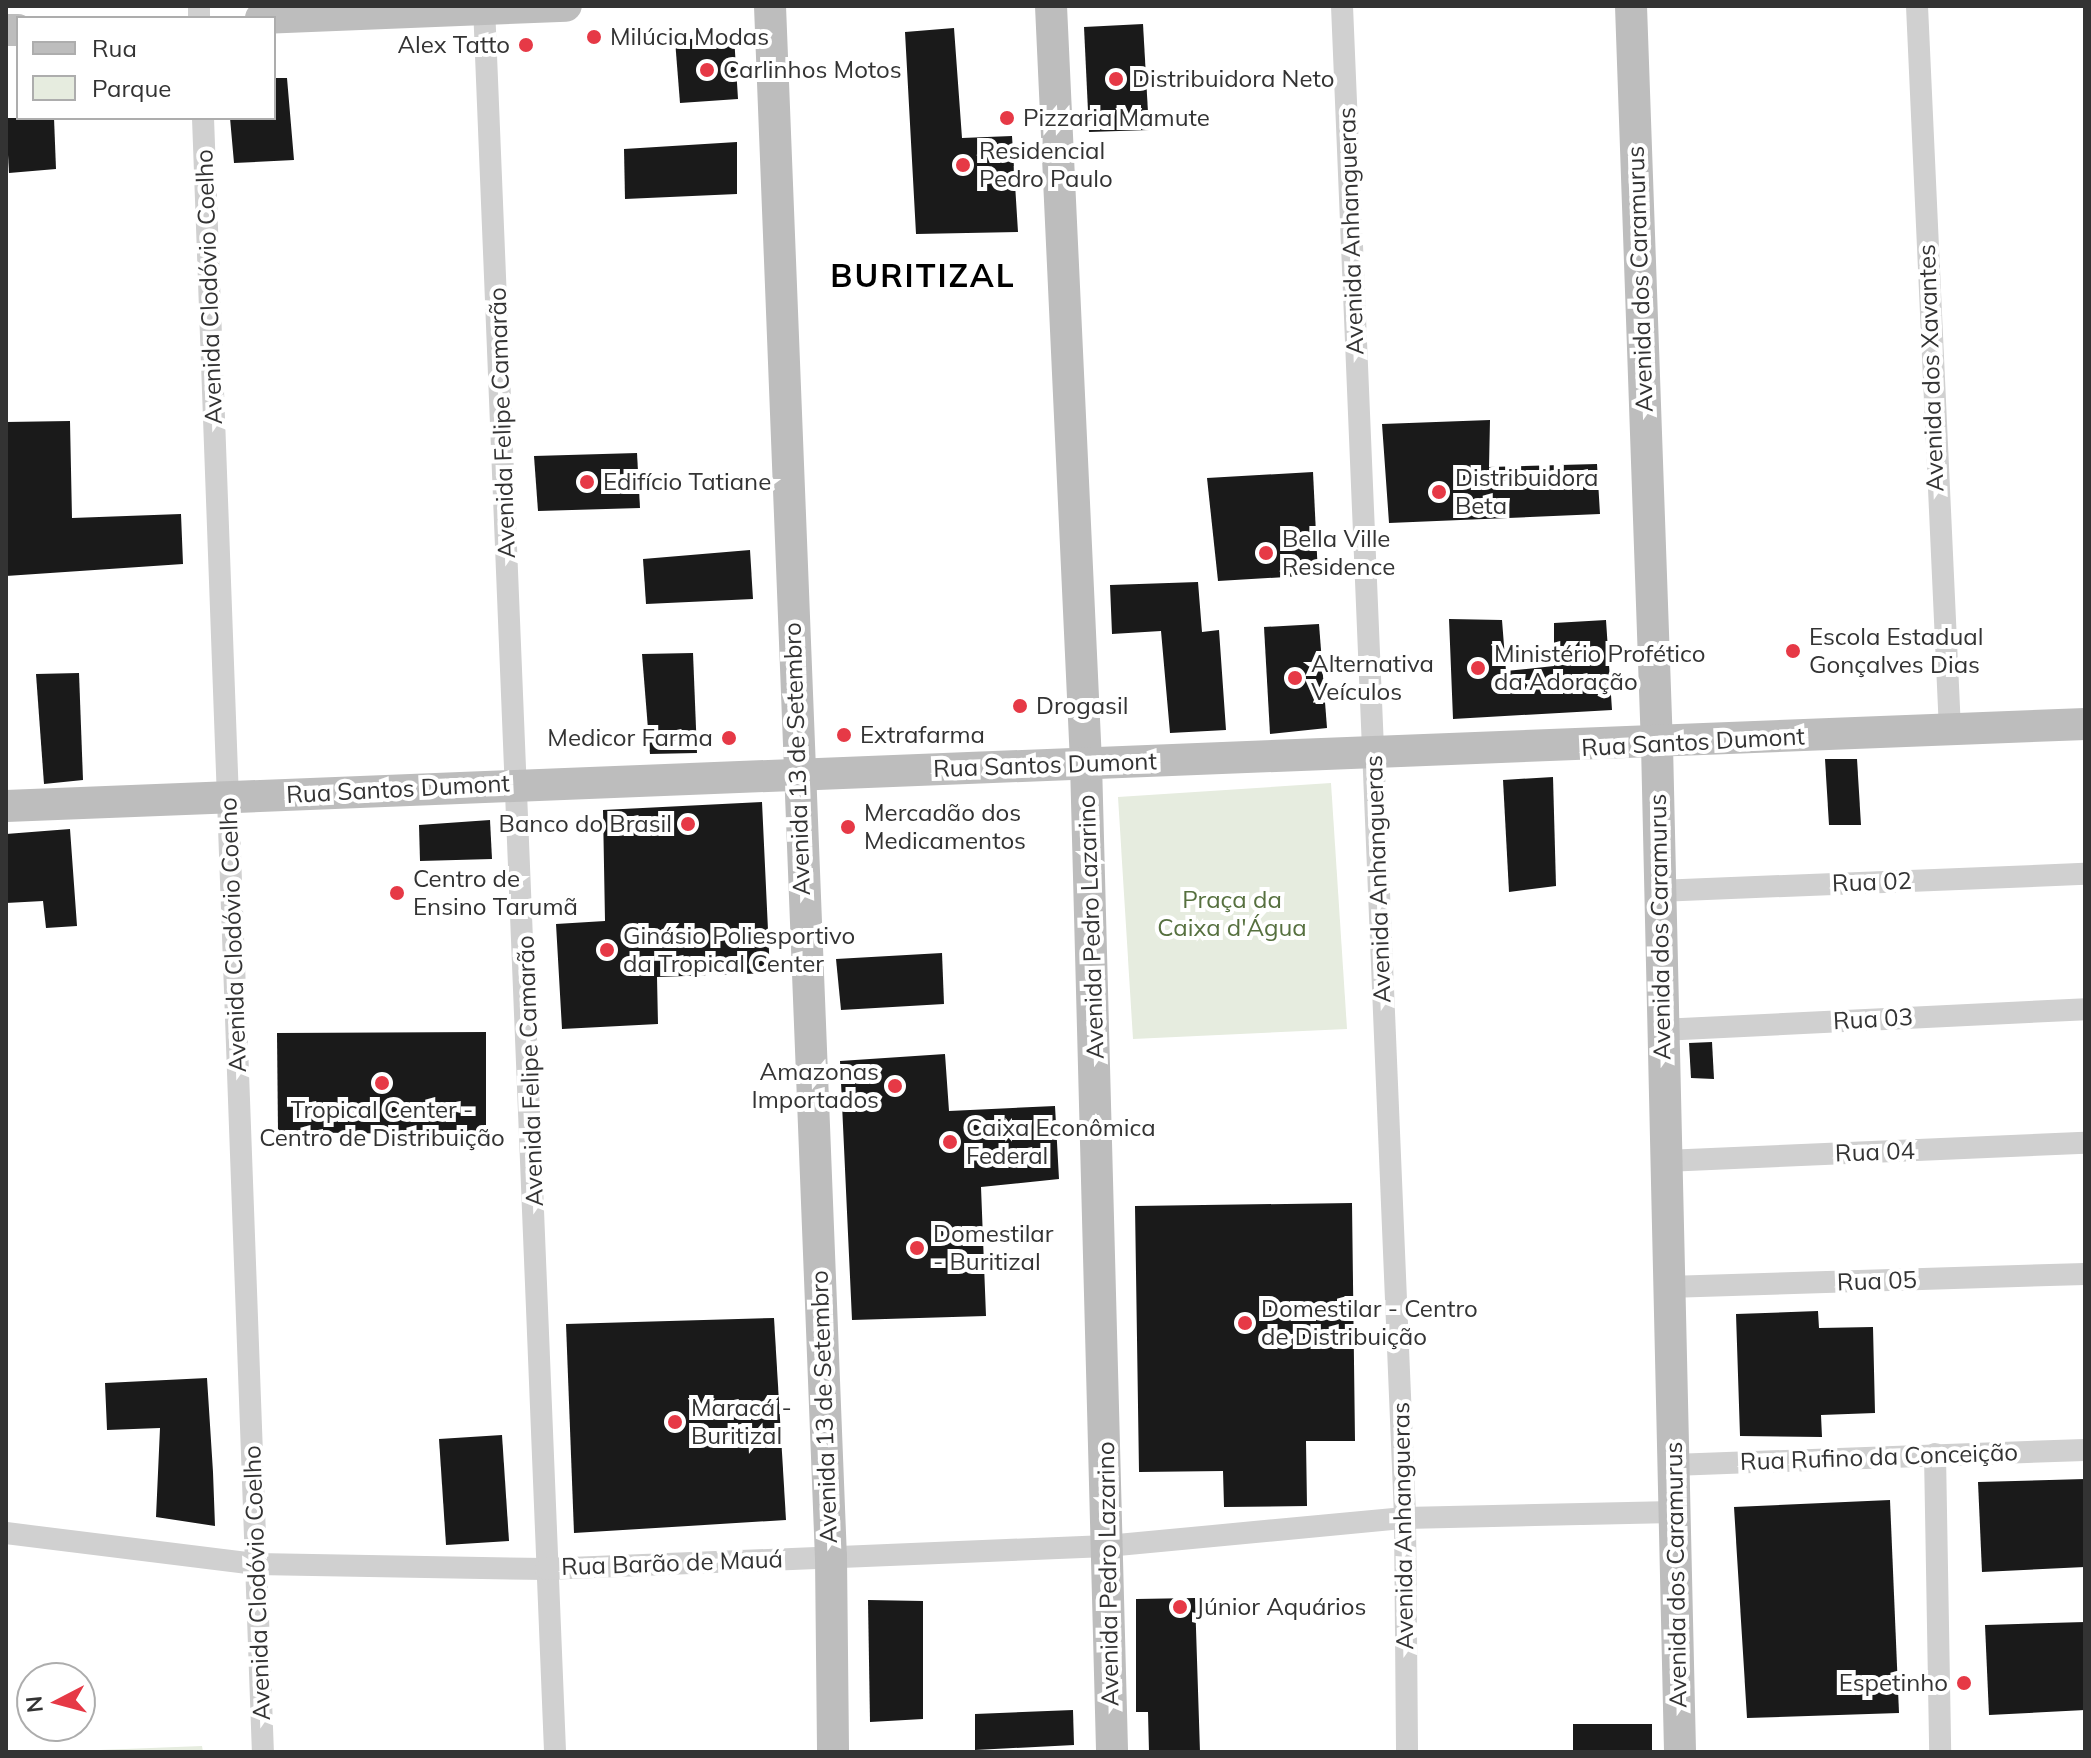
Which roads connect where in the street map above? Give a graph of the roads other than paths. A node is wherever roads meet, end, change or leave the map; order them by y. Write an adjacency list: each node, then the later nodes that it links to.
1 (566, 6): 7 (main road)
2 (770, 6): 15 (main road, Avenida 13 de Setembro)
3 (1051, 6): 14 (main road, Avenida Pedro Lazarino)
4 (1342, 6): 13 (street, Avenida Anhangueras)
5 (1631, 6): 12 (main road, Avenida dos Caramurus)
6 (1917, 6): 11 (street, Avenida dos Xavantes)
7 (484, 7): 8 (main road); 16 (street, Avenida Felipe Camarão)
8 (276, 17)
9 (203, 120): 17 (street, Avenida Clodóvio Coelho)
10 (2085, 724): 11 (main road, Rua Santos Dumont)
11 (1950, 729): 12 (main road, Rua Santos Dumont)
12 (1657, 745): 13 (main road, Rua Santos Dumont); 20 (main road, Avenida dos Caramurus)
13 (1373, 754): 14 (main road, Rua Santos Dumont); 31 (street, Avenida Anhangueras)
14 (1086, 763): 15 (main road, Rua Santos Dumont); 33 (main road, Avenida Pedro Lazarino)
15 (798, 774): 16 (main road, Rua Santos Dumont); 34 (main road, Avenida 13 de Setembro)
16 (517, 783): 17 (main road, Rua Santos Dumont); 36 (street, Avenida Felipe Camarão)
17 (228, 796): 18 (main road, Rua Santos Dumont); 35 (street, Avenida Clodóvio Coelho)
18 (6, 806)
19 (2085, 874): 20 (street, Rua 02)
20 (1658, 891): 22 (main road, Avenida dos Caramurus)
21 (2085, 1009): 22 (street, Rua 03)
22 (1661, 1030): 24 (main road, Avenida dos Caramurus)
23 (2085, 1143): 24 (street, Rua 04)
24 (1665, 1161): 26 (main road, Avenida dos Caramurus)
25 (2085, 1274): 26 (street, Rua 05)
26 (1668, 1287): 29 (main road, Avenida dos Caramurus)
27 (2085, 1450): 28 (street, Rua Rufino da Conceição)
28 (1935, 1454): 29 (street, Rua Rufino da Conceição); 43 (street)
29 (1673, 1465): 30 (main road, Avenida dos Caramurus)
30 (1674, 1512): 31 (street, Rua Barão de Mauá); 42 (main road, Avenida dos Caramurus)
31 (1405, 1518): 33 (street, Rua Barão de Mauá); 41 (street, Avenida Anhangueras)
32 (6, 1533): 35 (street, Rua Barão de Mauá)
33 (1107, 1546): 34 (street, Rua Barão de Mauá); 40 (main road, Avenida Pedro Lazarino)
34 (831, 1557): 36 (street, Rua Barão de Mauá); 39 (main road, Avenida 13 de Setembro)
35 (256, 1564): 36 (street, Rua Barão de Mauá); 37 (street, Avenida Clodóvio Coelho)
36 (546, 1569): 38 (street, Avenida Felipe Camarão)
37 (263, 1752)
38 (555, 1752)
39 (833, 1752)
40 (1112, 1752)
41 (1407, 1752)
42 (1680, 1752)
43 (1940, 1752)

